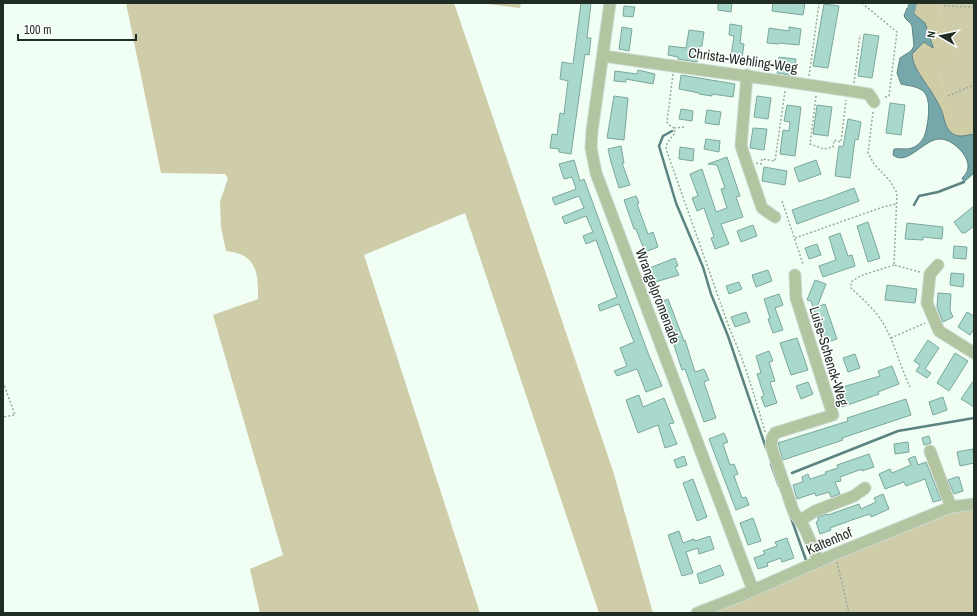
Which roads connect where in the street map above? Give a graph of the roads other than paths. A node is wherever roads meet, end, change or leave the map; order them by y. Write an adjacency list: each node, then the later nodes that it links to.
1 (610, 3): 2 (street, Wrangelpromenade)
2 (603, 56): 3 (street, Christa-Wehling-Weg); 15 (street, Wrangelpromenade)
3 (747, 75): 4 (street, Christa-Wehling-Weg); 5 (street)
4 (874, 102)
5 (775, 217)
6 (938, 265): 8 (street)
7 (795, 275): 13 (street, Luise-Schenck-Weg)
8 (974, 353)
9 (930, 451): 12 (street)
10 (865, 488): 13 (street)
11 (974, 504): 12 (street, Kaltenhof)
12 (951, 507): 14 (street, Kaltenhof)
13 (801, 520): 14 (street)
14 (818, 561): 15 (street, Kaltenhof)
15 (753, 590): 16 (street, Kaltenhof)
16 (697, 613)

